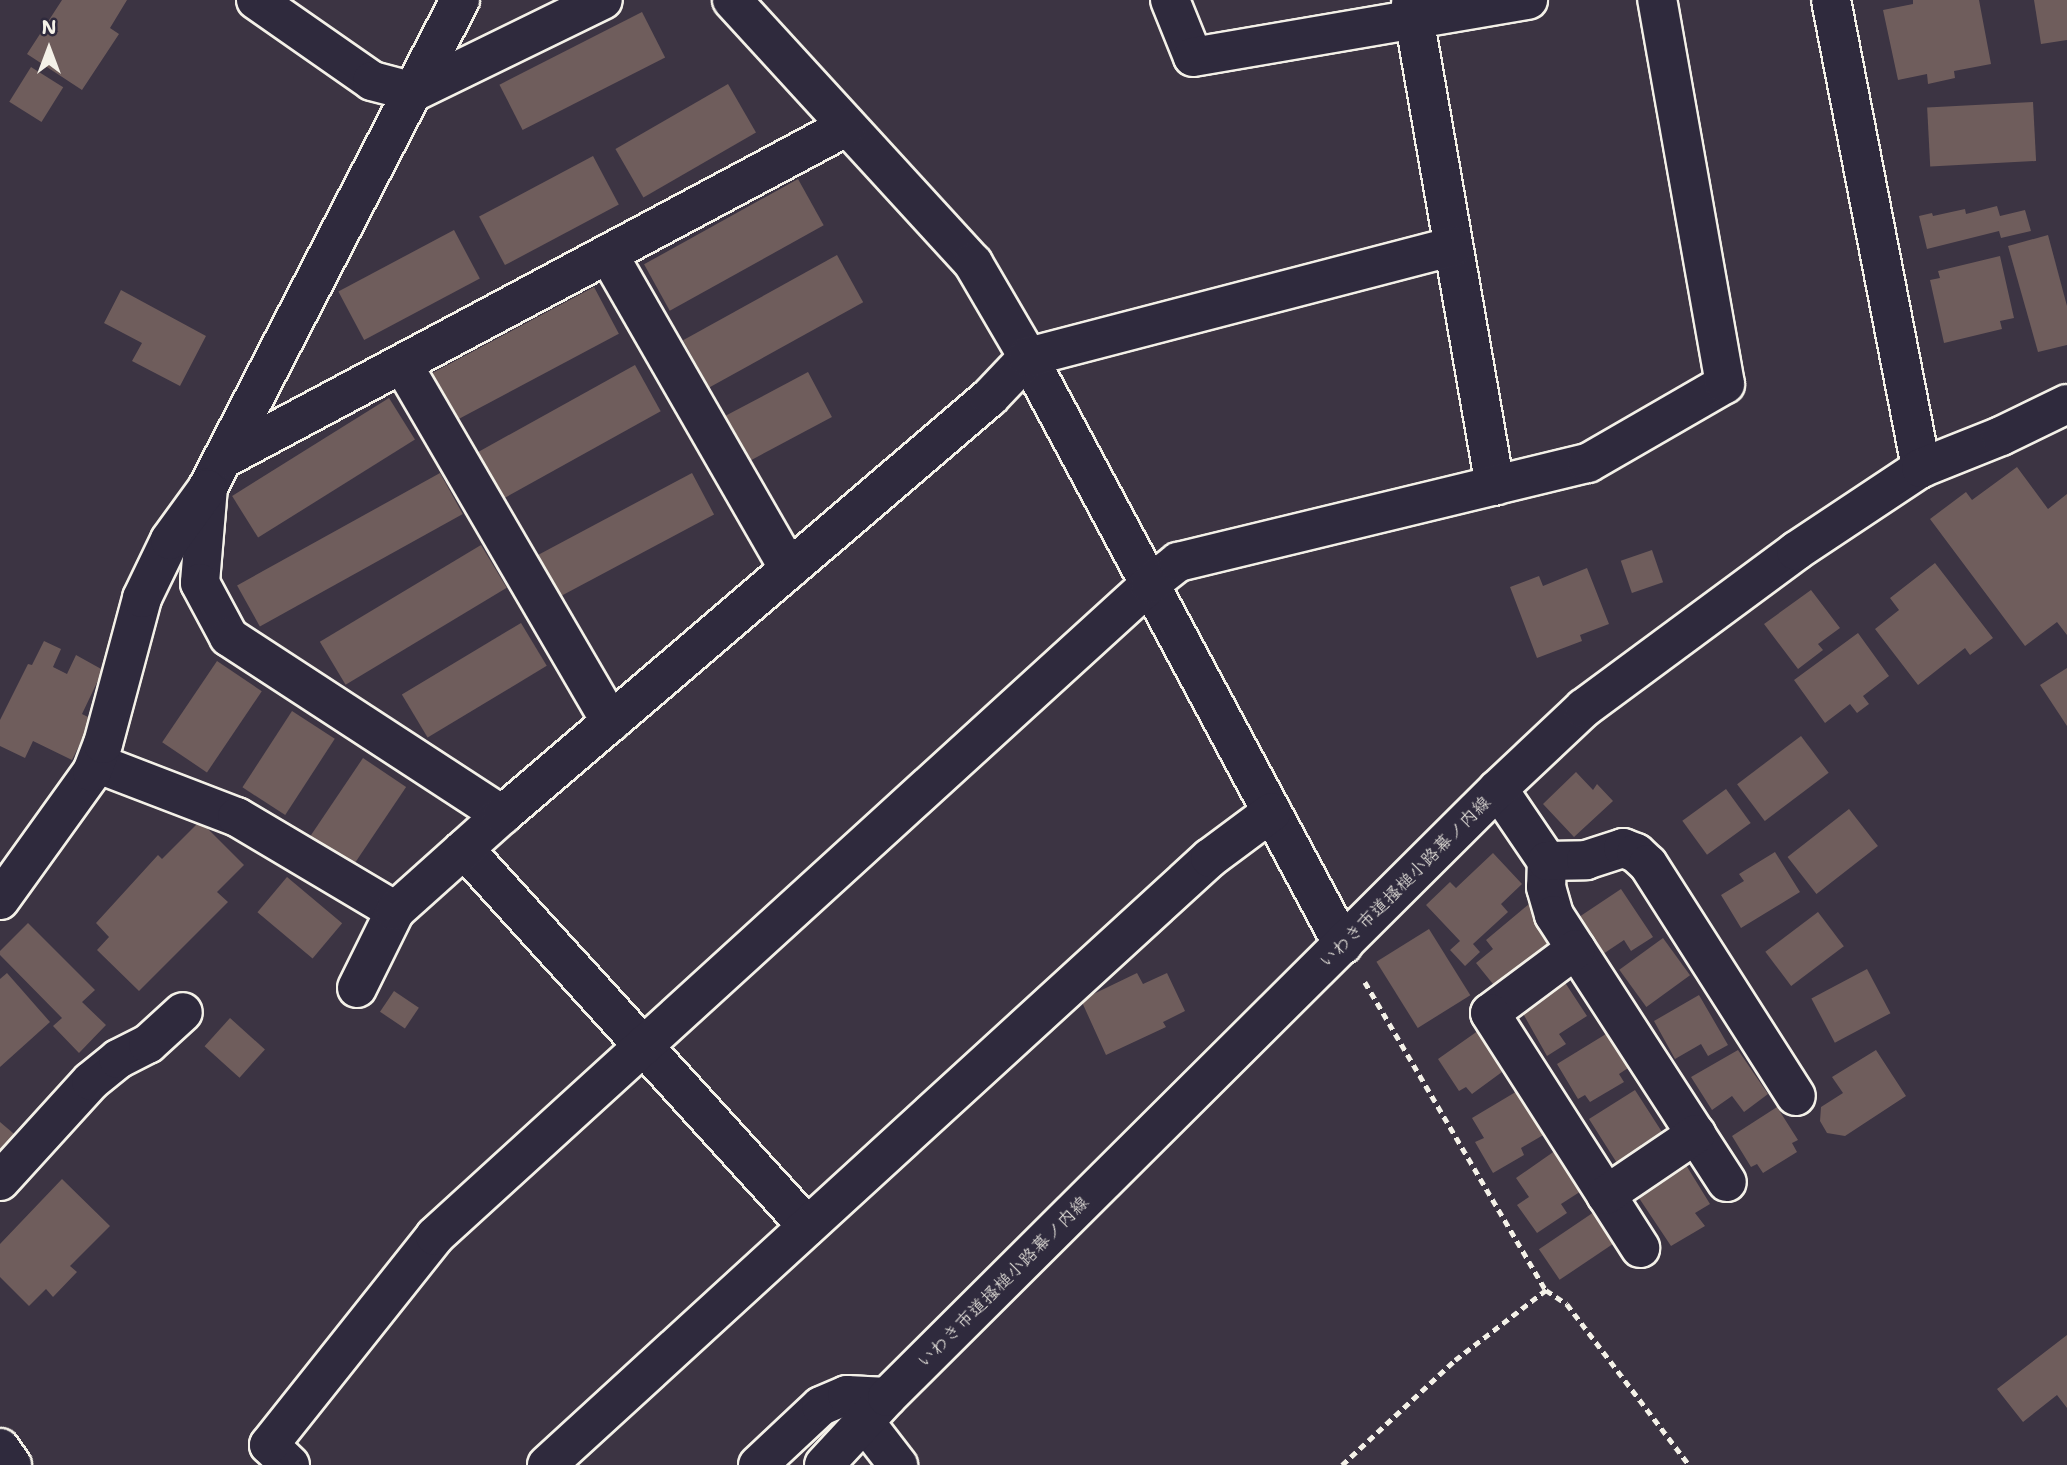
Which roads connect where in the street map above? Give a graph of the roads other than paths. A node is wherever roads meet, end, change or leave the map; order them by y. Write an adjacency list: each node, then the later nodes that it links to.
1 (256, 0): 10 (street)
2 (460, 0): 10 (street)
3 (603, 0): 10 (street)
4 (732, 0): 11 (street)
5 (1170, 0): 9 (street)
6 (1528, 0): 9 (street)
7 (1657, 0): 19 (street)
8 (1831, 0): 17 (street)
9 (1412, 10): 12 (street)
10 (414, 92): 18 (street)
11 (846, 127): 13 (street); 14 (street)
12 (1453, 246): 14 (street); 19 (street)
13 (608, 254): 15 (street); 20 (street)
14 (1028, 357): 20 (street); 21 (street)
15 (403, 365): 18 (street); 22 (street)
16 (2067, 404): 17 (street, いわき市道搔槌小路幕ノ内線)
17 (1921, 468): 24 (street, いわき市道搔槌小路幕ノ内線)
18 (217, 472): 23 (street); 26 (street)
19 (1494, 486): 21 (street)
20 (789, 569): 22 (street)
21 (1150, 584): 25 (street); 35 (street)
22 (611, 722): 26 (street)
23 (96, 762): 29 (street); 30 (street)
24 (1498, 789): 28 (street); 31 (street, いわき市道搔槌小路幕ノ内線)
25 (1272, 812): 31 (street); 41 (street)
26 (502, 815): 27 (street)
27 (464, 849): 30 (street); 35 (street)
28 (1547, 861): 32 (street); 36 (street)
29 (0, 900)
30 (395, 911): 33 (street)
31 (1343, 945): 43 (street, いわき市道搔槌小路幕ノ内線)
32 (1576, 949): 37 (street); 40 (street)
33 (357, 988)
34 (183, 1012): 38 (street)
35 (643, 1046): 41 (street); 47 (street)
36 (1796, 1096)
37 (1696, 1134): 39 (street); 40 (street)
38 (0, 1181)
39 (1727, 1182)
40 (1606, 1195): 42 (street)
41 (807, 1226): 48 (street)
42 (1640, 1248)
43 (876, 1409): 45 (street); 49 (street); 50 (street, いわき市道搔槌小路幕ノ内線)
44 (0, 1448): 46 (street)
45 (895, 1464)
46 (12, 1465)
47 (290, 1465)
48 (547, 1465)
49 (758, 1465)
50 (824, 1465)

